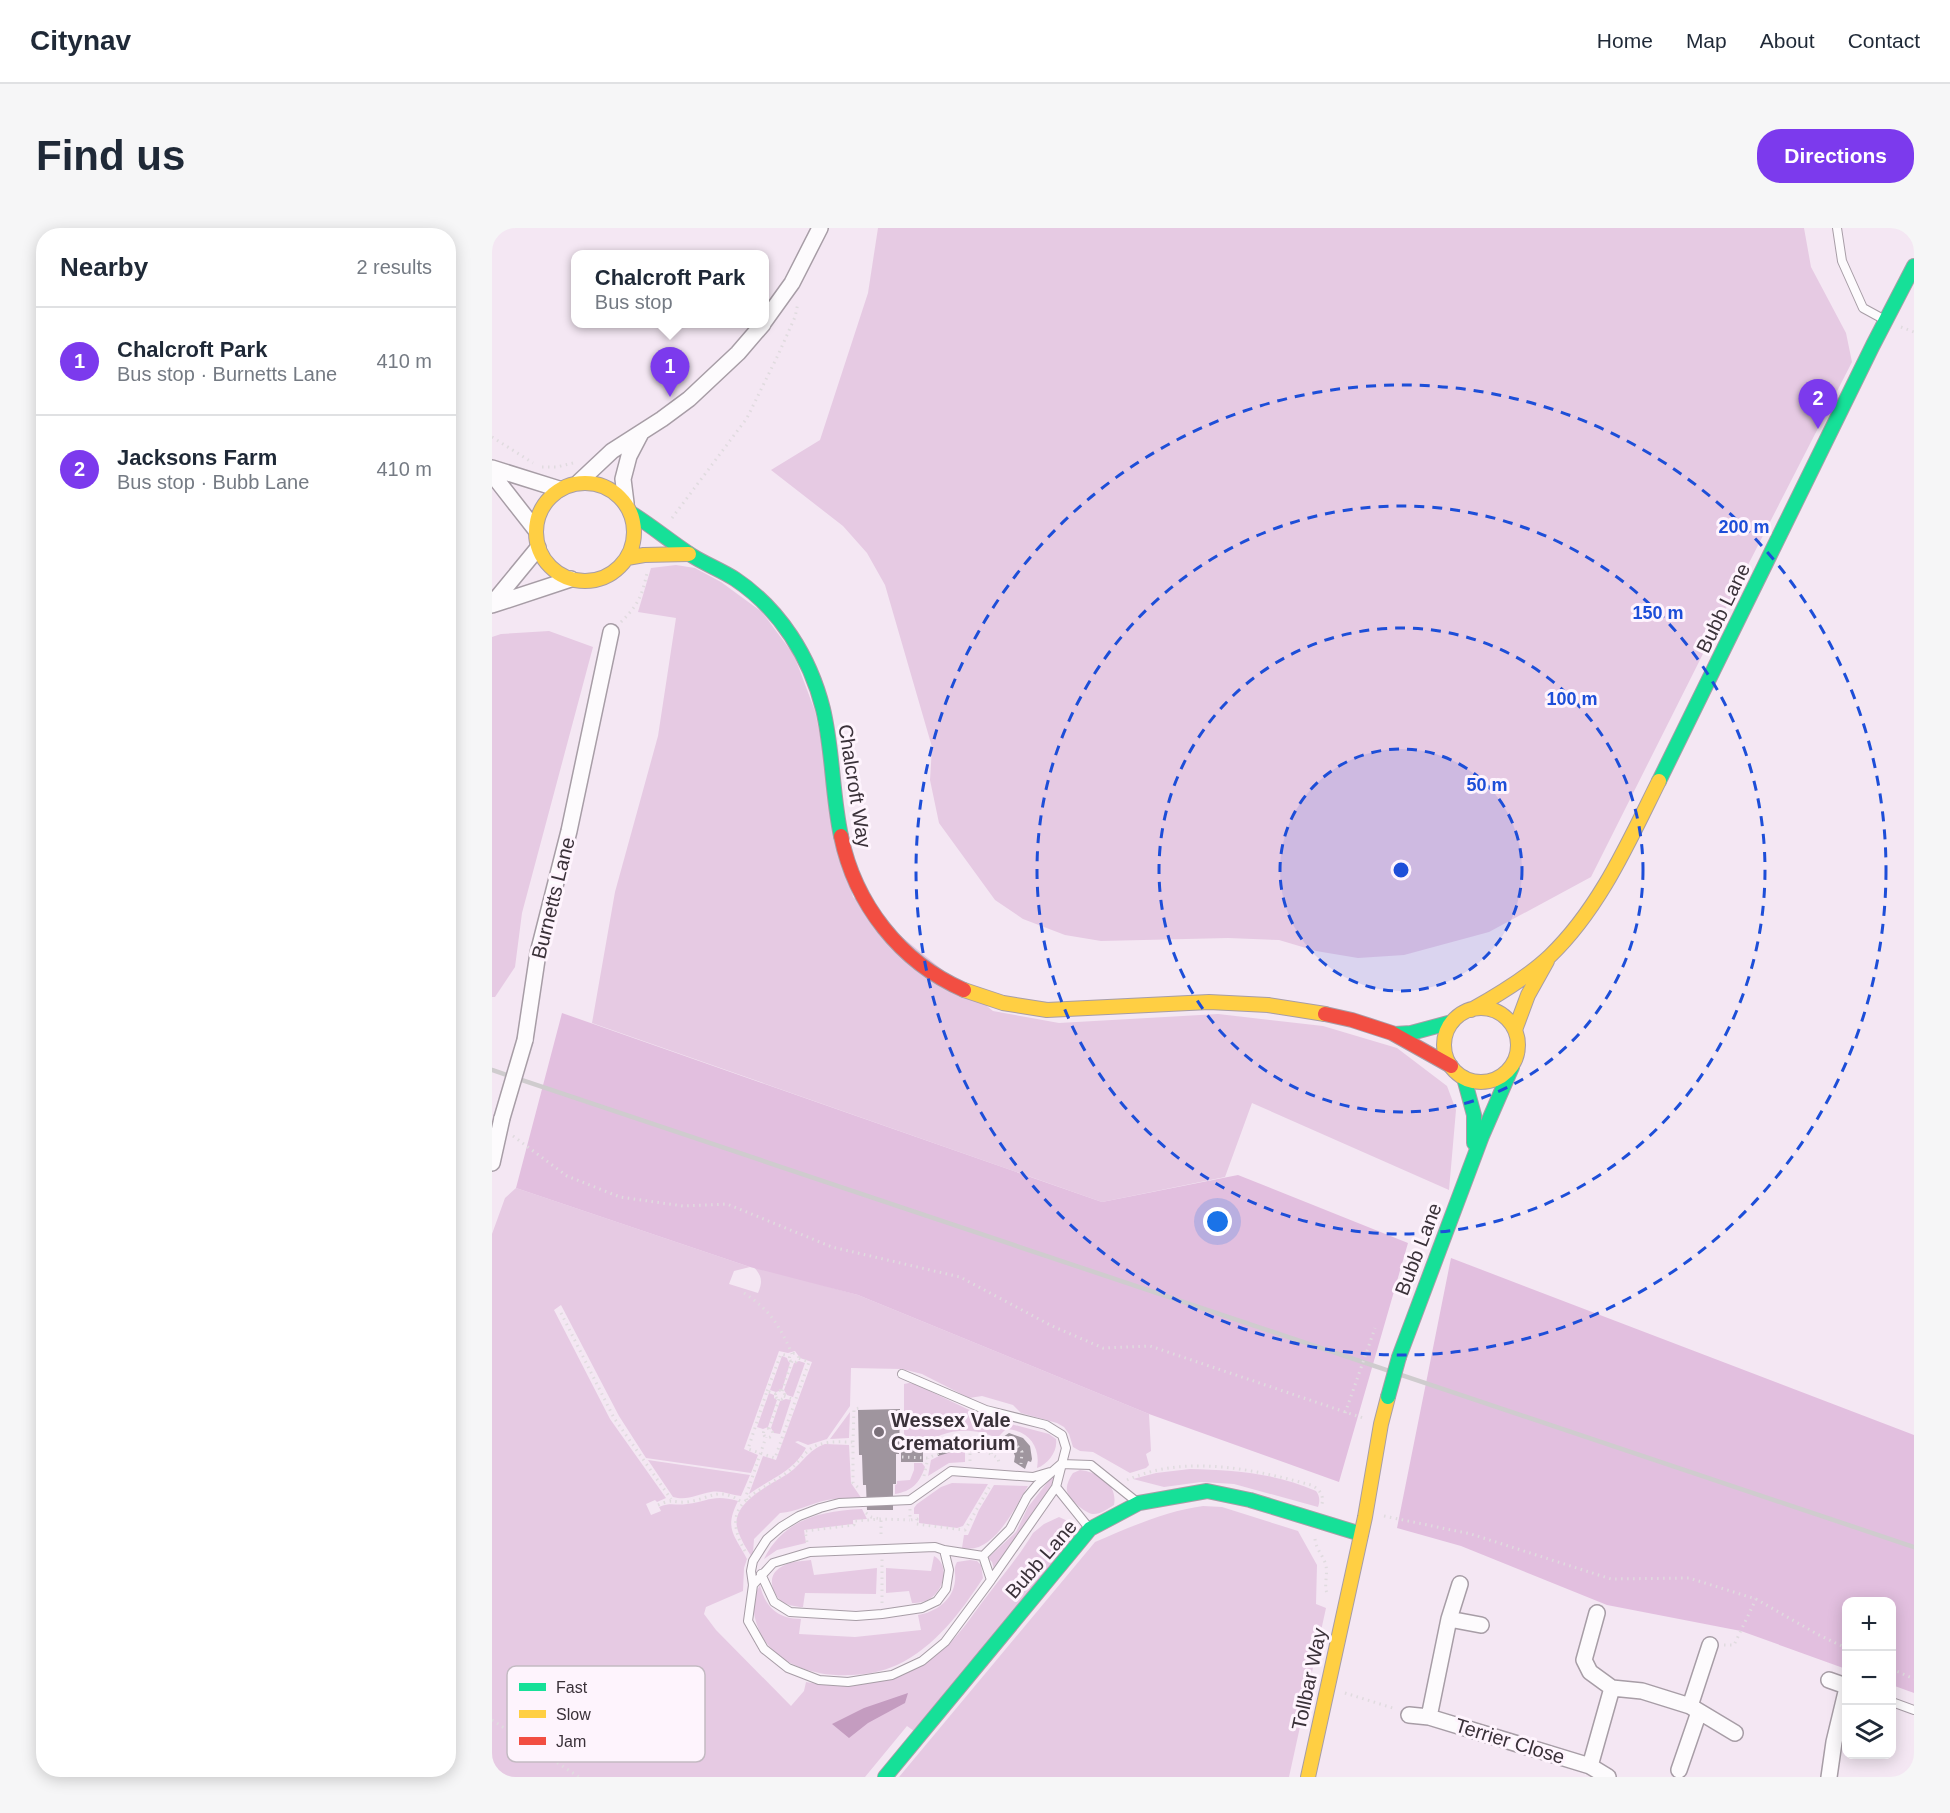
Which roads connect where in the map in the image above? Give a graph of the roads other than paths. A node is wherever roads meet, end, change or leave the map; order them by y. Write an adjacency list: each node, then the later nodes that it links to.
1 (820, 228): 4 (street)
2 (1837, 228): 5 (lane)
3 (1914, 267): 5 (street, Bubb Lane)
4 (769, 316)
5 (1886, 321): 20 (street, Bubb Lane)
6 (760, 328): 7 (street)
7 (641, 433): 10 (street); 12 (street)
8 (492, 468): 11 (street)
9 (492, 474): 13 (street)
10 (579, 483): 11 (street); 12 (street)
11 (559, 489): 13 (street)
12 (628, 508): 15 (street, Chalcroft Way); 16 (street)
13 (535, 529): 14 (street)
14 (538, 548): 17 (street); 18 (street)
15 (689, 554): 16 (street, Chalcroft Way); 24 (street, Chalcroft Way)
16 (627, 558): 17 (street)
17 (571, 579): 18 (street)
18 (492, 604)
19 (611, 632): 29 (street, Burnetts Lane, bridge)
20 (1549, 957): 21 (street, Bubb Lane); 23 (street, Bubb Lane)
21 (1471, 1010): 22 (street); 23 (street)
22 (1452, 1022): 24 (street, Chalcroft Way); 25 (street)
23 (1515, 1030): 26 (street)
24 (1395, 1034): 25 (street, Chalcroft Way)
25 (1450, 1066): 27 (street)
26 (1512, 1067): 27 (street); 28 (street, Bubb Lane)
27 (1464, 1078): 28 (street, Bubb Lane)
28 (1474, 1154): 36 (street, Bubb Lane, bridge)
29 (492, 1163)
30 (902, 1374): 31 (lane)
31 (1061, 1464): 32 (lane); 33 (lane); 34 (lane)
32 (1050, 1472): 38 (lane); 42 (lane)
33 (1056, 1487): 35 (lane); 40 (lane)
34 (1139, 1503): 35 (street, Bubb Lane); 36 (street, Bubb Lane)
35 (1090, 1529): 60 (street, Bubb Lane)
36 (1361, 1534): 43 (street, Bubb Lane)
37 (944, 1550): 38 (lane); 39 (lane); 39 (lane)
38 (983, 1556): 40 (lane)
39 (761, 1574): 42 (lane)
40 (991, 1580): 42 (lane)
41 (1460, 1584): 44 (street, Terrier Close)
42 (753, 1585)
43 (1348, 1590): 61 (street, Tollbar Way)
44 (1449, 1619): 46 (street); 56 (street, Terrier Close)
45 (1598, 1621): 50 (street)
46 (1481, 1625)
47 (1710, 1645): 53 (street)
48 (1829, 1680): 49 (street)
49 (1842, 1685)
50 (1612, 1688): 53 (street); 58 (street, Terrier Close)
51 (1896, 1703): 54 (lane)
52 (1843, 1705): 63 (street)
53 (1694, 1709): 57 (street); 59 (street)
54 (1914, 1710)
55 (1409, 1715): 56 (street, Terrier Close)
56 (1429, 1717): 58 (street, Terrier Close)
57 (1734, 1733)
58 (1590, 1766): 62 (street, Terrier Close)
59 (1679, 1770)
60 (885, 1777)
61 (1308, 1777)
62 (1608, 1777)
63 (1829, 1777)

